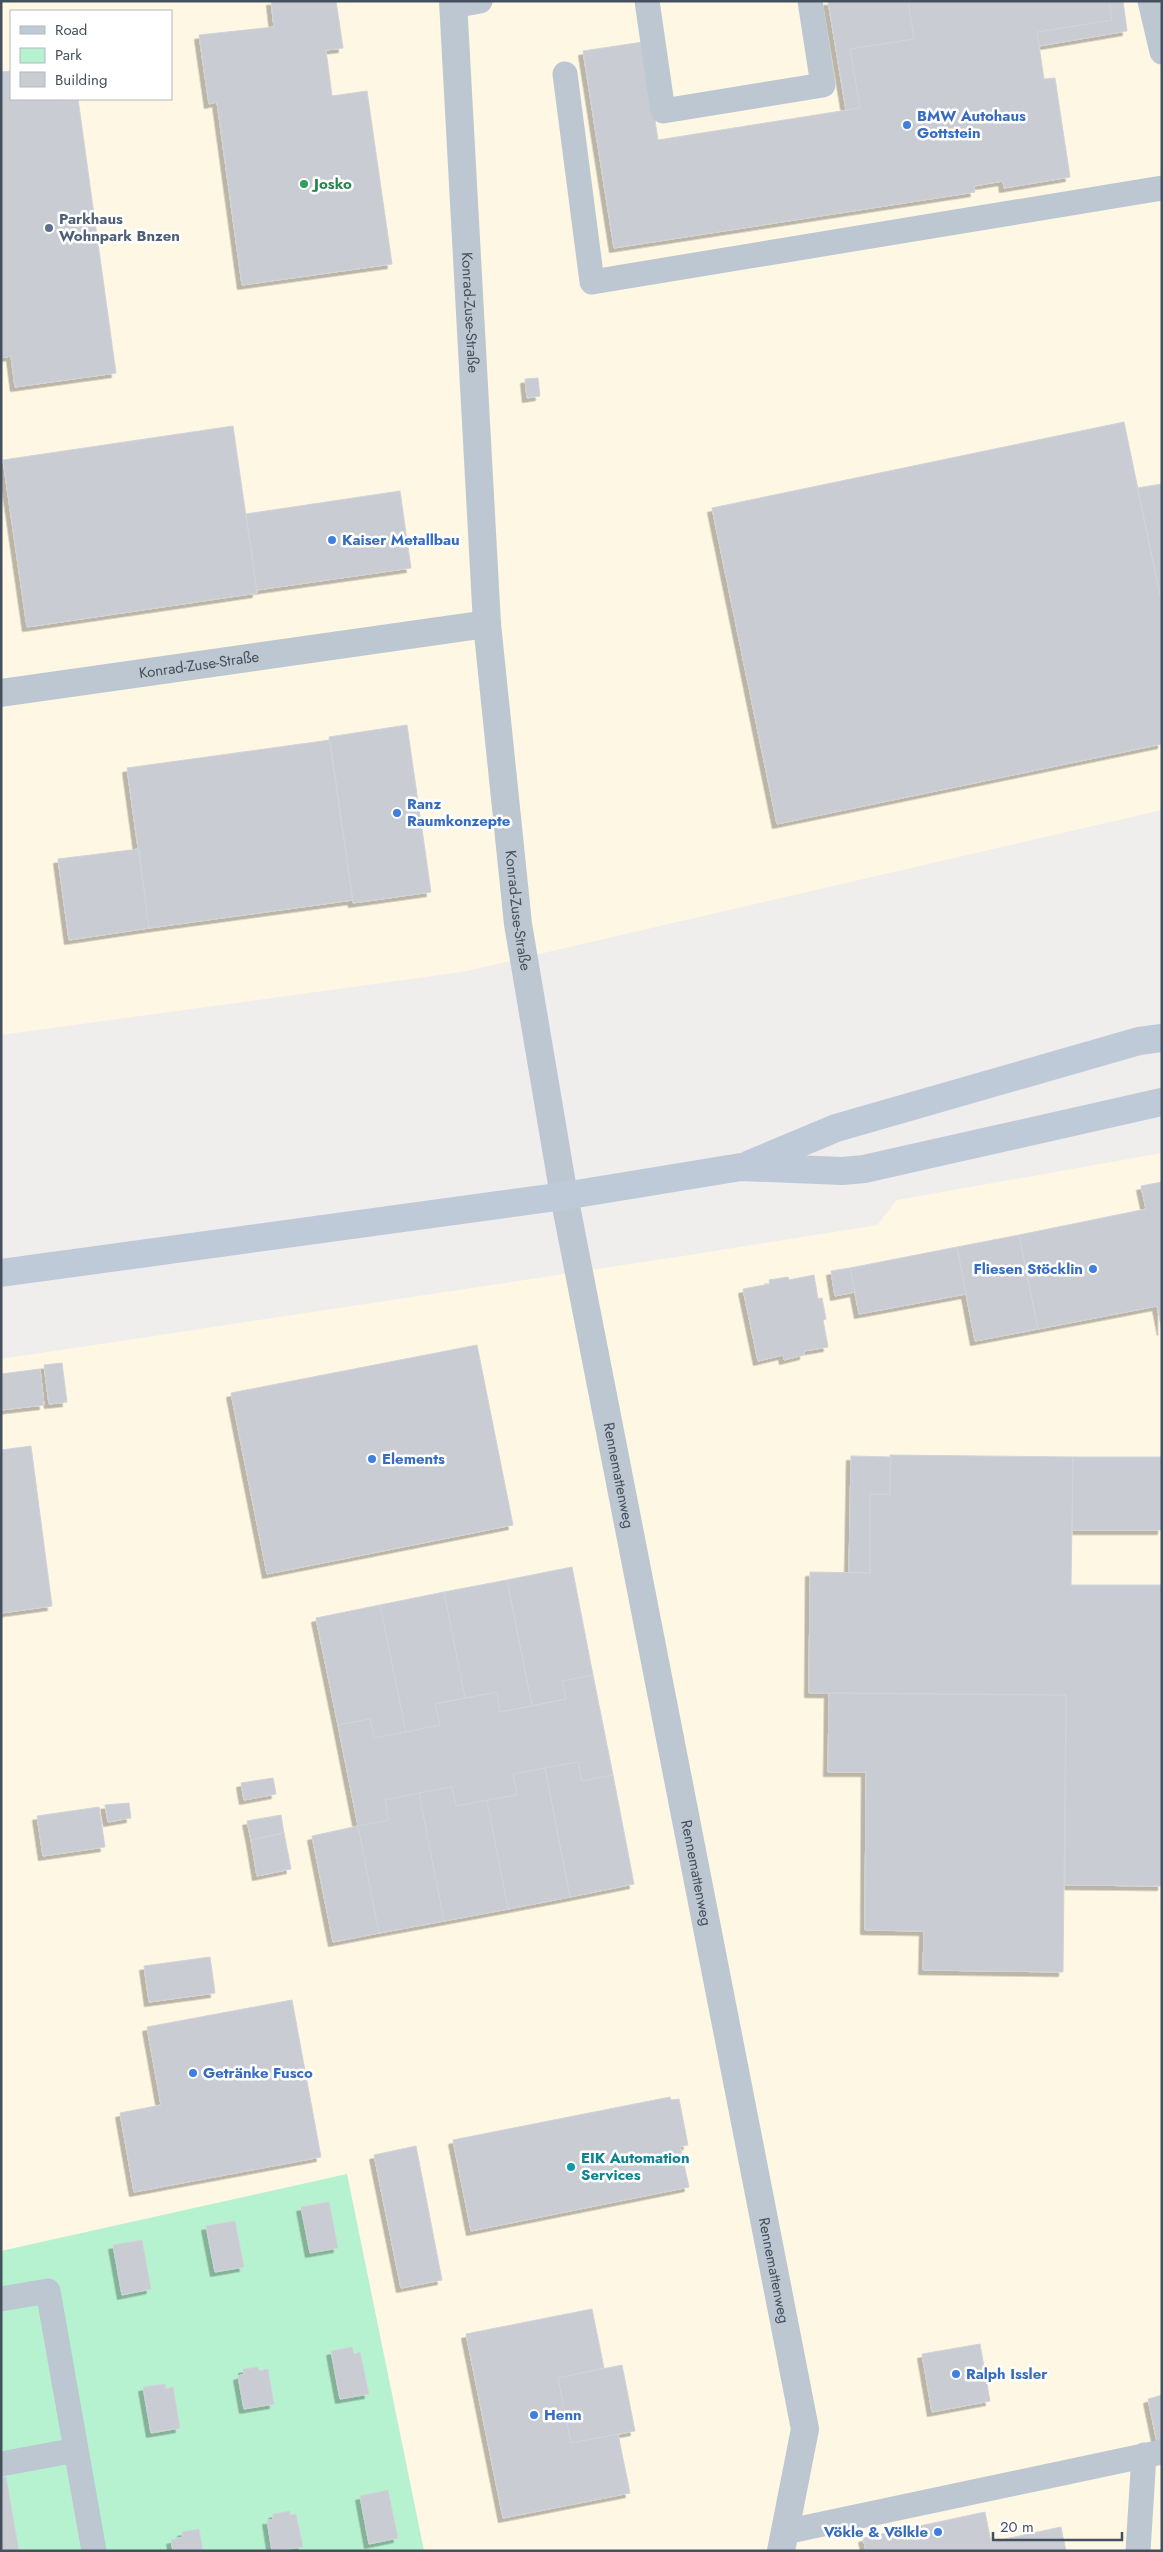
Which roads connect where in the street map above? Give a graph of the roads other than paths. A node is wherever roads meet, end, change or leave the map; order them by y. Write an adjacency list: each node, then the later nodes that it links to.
1 (480, 1): 5 (lane)
2 (648, 1): 3 (lane)
3 (810, 1)
4 (1150, 1): 6 (lane)
5 (453, 3): 9 (street, Konrad-Zuse-Straße)
6 (1162, 52)
7 (565, 74): 8 (lane)
8 (1162, 188)
9 (487, 624): 10 (street, Konrad-Zuse-Straße); 14 (street, Konrad-Zuse-Straße)
10 (1, 693)
11 (1154, 1036): 13 (street)
12 (1162, 1102): 13 (street)
13 (741, 1168): 14 (street)
14 (564, 1196): 15 (street); 20 (street, Rennemattenweg)
15 (1, 1273)
16 (1, 2299): 17 (lane)
17 (76, 2450): 19 (lane); 21 (lane)
18 (1153, 2454): 20 (lane); 22 (lane)
19 (1, 2464)
20 (783, 2541)
21 (94, 2551)
22 (1138, 2551)

